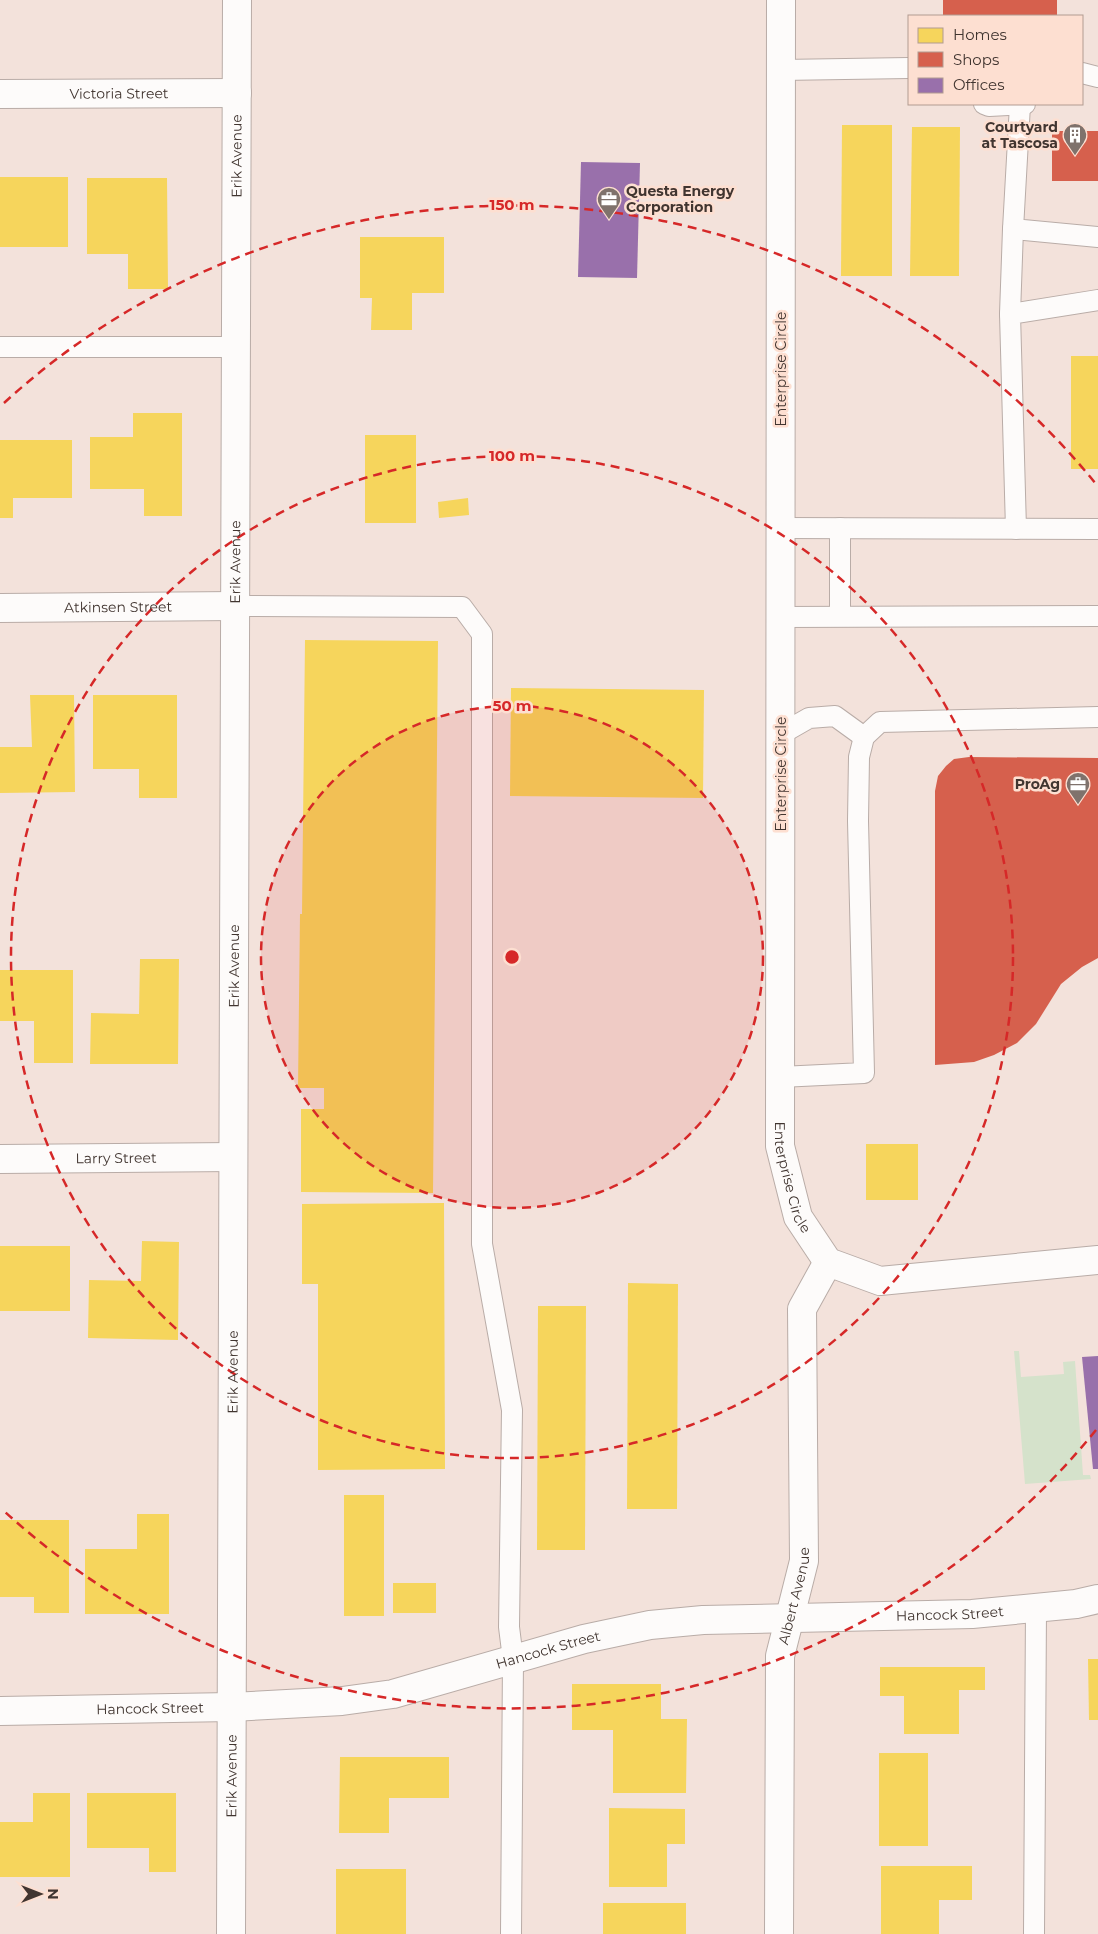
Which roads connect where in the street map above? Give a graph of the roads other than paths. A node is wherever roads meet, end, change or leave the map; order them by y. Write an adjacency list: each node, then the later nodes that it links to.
1 (237, 0): 5 (street, Erik Avenue)
2 (781, 0): 4 (street, Enterprise Circle)
3 (908, 68): 4 (lane)
4 (781, 70): 16 (street, Enterprise Circle)
5 (237, 93): 6 (street, Victoria Street); 15 (street, Erik Avenue)
6 (0, 94)
7 (986, 105): 8 (lane)
8 (1006, 105)
9 (1023, 105): 10 (lane)
10 (1013, 229): 11 (lane); 13 (lane)
11 (1098, 237)
12 (1098, 300): 13 (lane)
13 (1010, 314): 18 (lane)
14 (0, 347): 15 (lane)
15 (236, 347): 20 (street, Erik Avenue)
16 (781, 528): 17 (lane); 24 (street, Enterprise Circle)
17 (840, 528): 18 (lane); 22 (lane)
18 (1016, 528): 19 (lane)
19 (1098, 529)
20 (235, 606): 21 (street, Atkinsen Street); 29 (street, Erik Avenue); 36 (lane)
21 (0, 608)
22 (840, 616): 23 (lane); 24 (lane)
23 (1098, 616)
24 (781, 617): 26 (street, Enterprise Circle)
25 (1098, 717): 27 (lane)
26 (781, 734): 27 (lane); 28 (street, Enterprise Circle)
27 (864, 737): 28 (lane)
28 (780, 1076): 32 (street, Enterprise Circle)
29 (234, 1157): 30 (street, Larry Street); 37 (street, Erik Avenue)
30 (0, 1159)
31 (1098, 1260): 32 (street)
32 (828, 1262): 35 (street, Albert Avenue)
33 (1098, 1600): 34 (street, Hancock Street)
34 (1036, 1609): 35 (street, Hancock Street); 42 (lane)
35 (789, 1619): 36 (street, Hancock Street); 41 (street, Albert Avenue)
36 (513, 1659): 37 (street, Hancock Street); 40 (lane)
37 (231, 1707): 38 (street, Hancock Street); 39 (street, Erik Avenue)
38 (0, 1711)
39 (231, 1934)
40 (511, 1934)
41 (779, 1934)
42 (1034, 1934)

